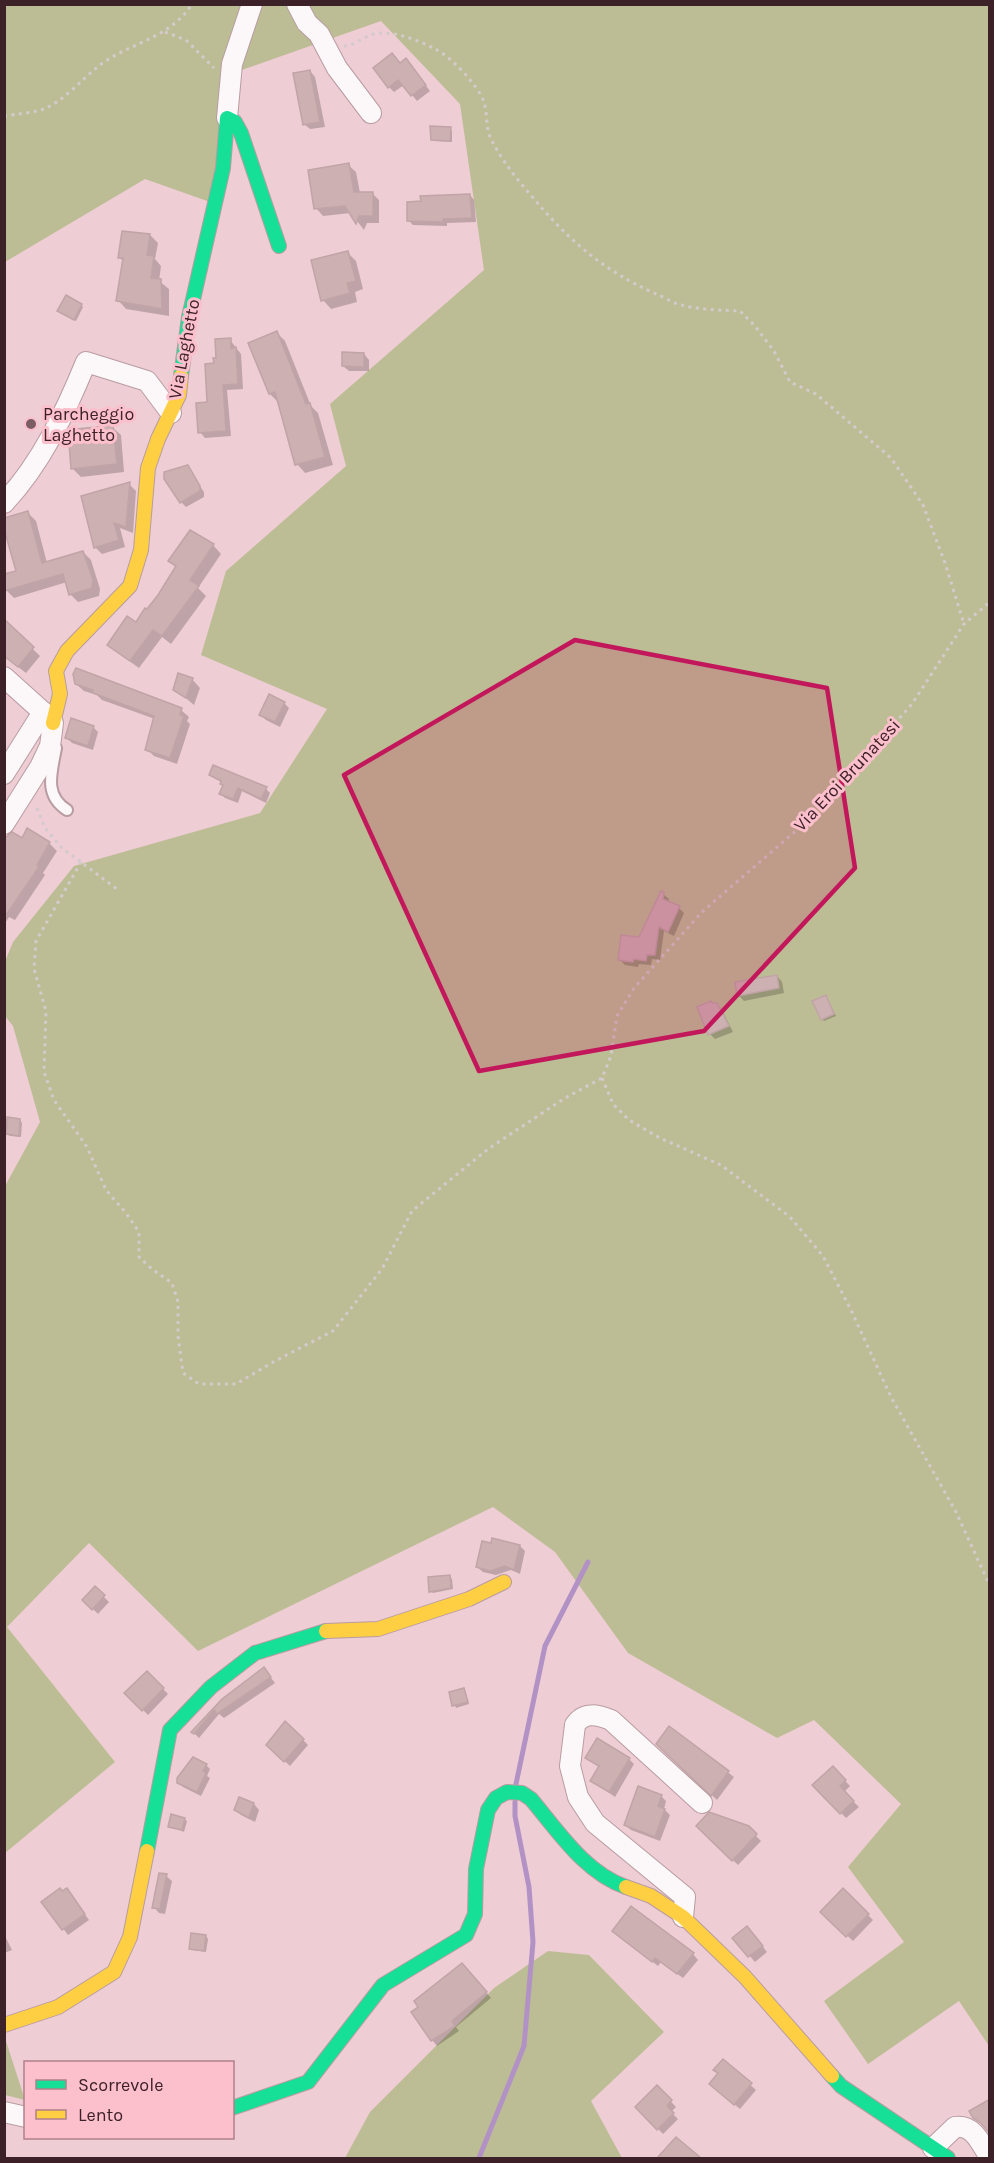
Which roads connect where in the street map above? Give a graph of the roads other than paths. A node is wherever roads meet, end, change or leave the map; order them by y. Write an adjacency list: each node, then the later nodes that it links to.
1 (252, 4): 4 (street)
2 (297, 4): 3 (street)
3 (371, 113)
4 (227, 118): 5 (street); 6 (street, Via Laghetto)
5 (279, 246)
6 (171, 413): 7 (street); 9 (street, Via Laghetto)
7 (4, 503)
8 (4, 677): 9 (street)
9 (48, 717): 10 (street); 11 (lane); 12 (street)
10 (4, 774)
11 (67, 810)
12 (4, 824)
13 (504, 1582): 16 (street)
14 (702, 1803): 15 (street)
15 (683, 1917): 17 (street); 20 (street)
16 (4, 2025)
17 (234, 2107)
18 (4, 2112): 19 (street)
19 (24, 2116)
20 (940, 2153): 21 (street)
21 (990, 2158)

